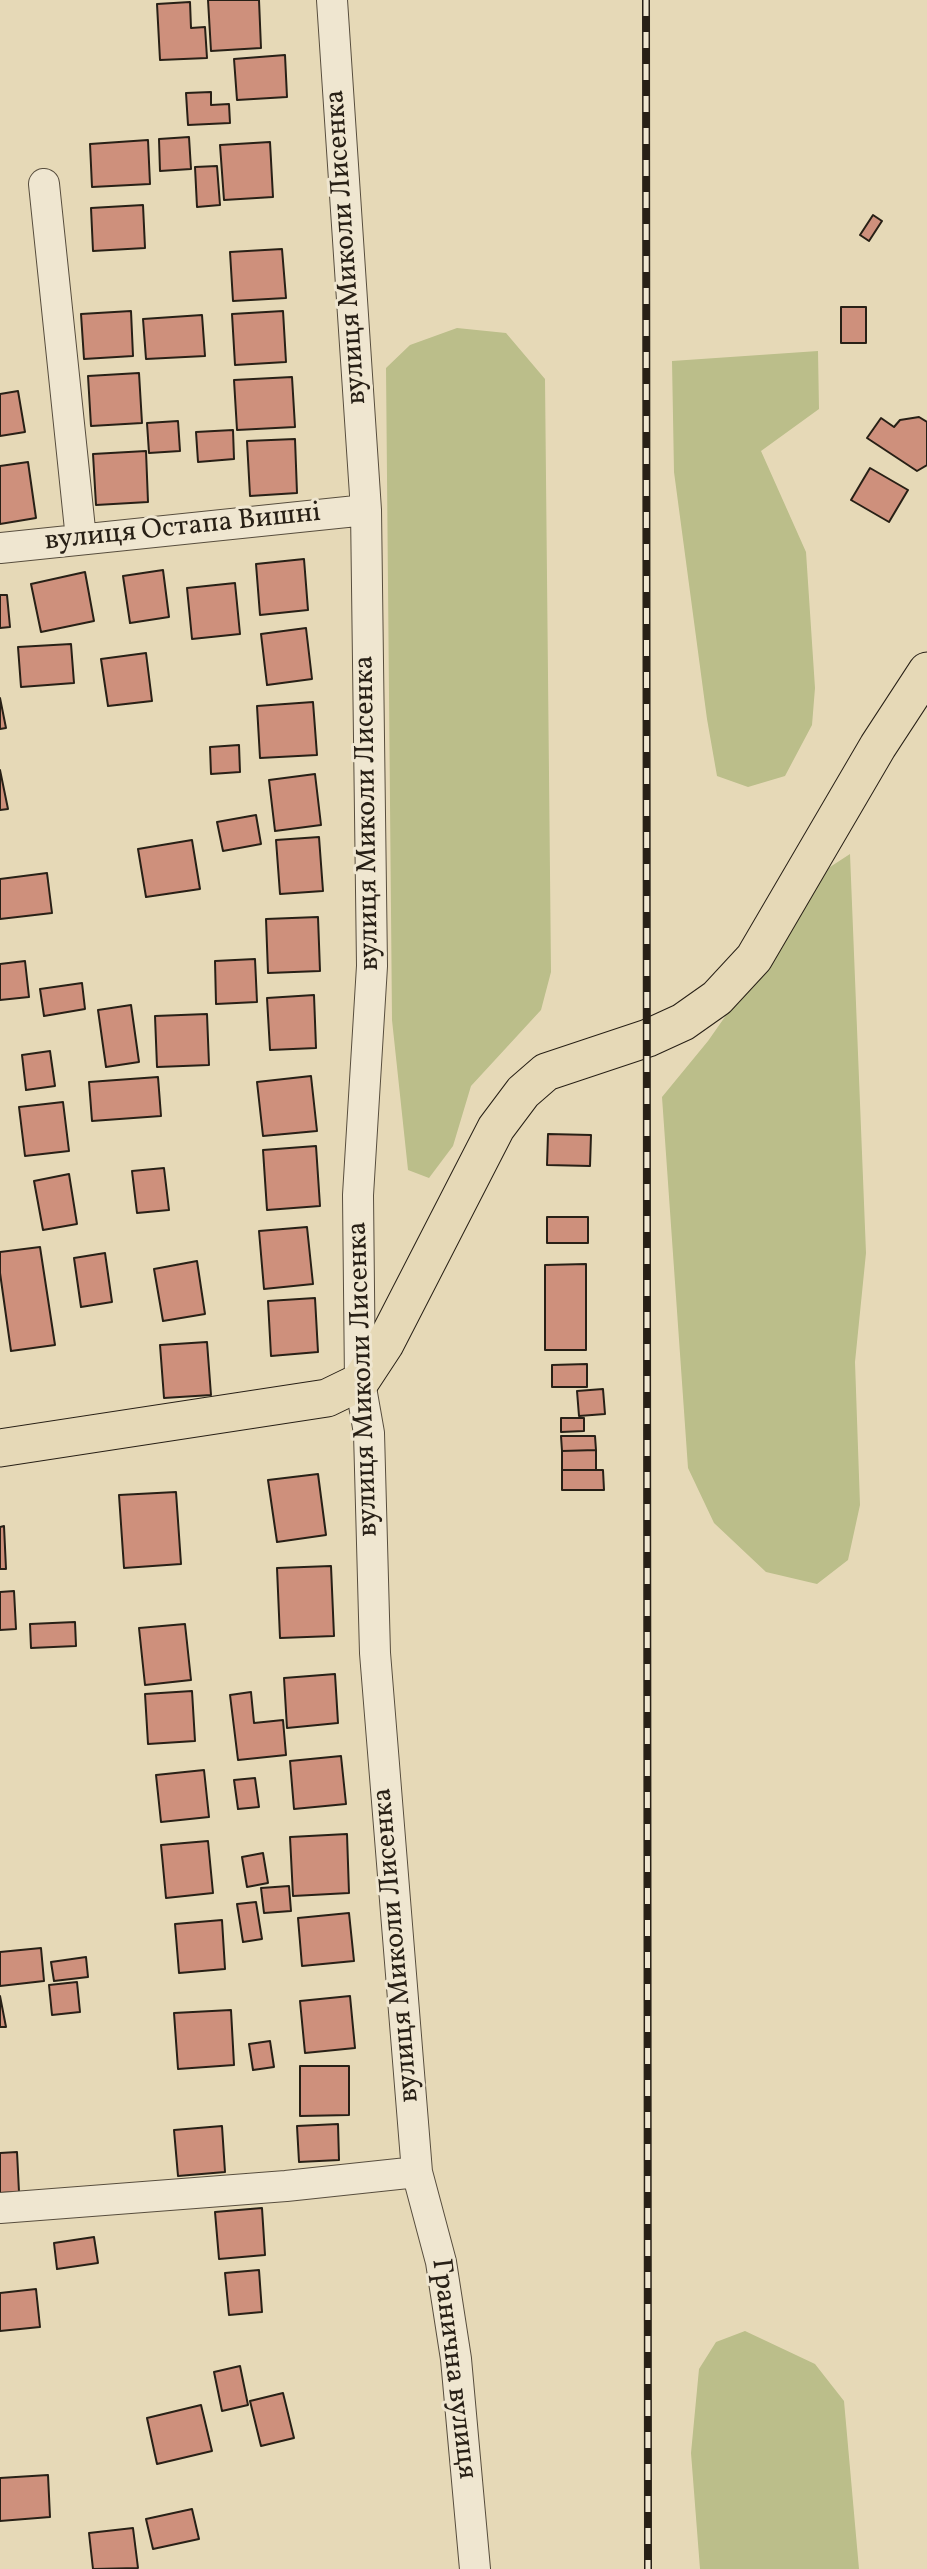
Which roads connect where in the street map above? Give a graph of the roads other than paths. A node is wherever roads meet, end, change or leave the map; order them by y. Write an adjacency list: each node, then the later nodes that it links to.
1 (332, 0): 3 (street, вулиця Миколи Лисенка)
2 (44, 184): 4 (street)
3 (366, 510): 4 (street, вулиця Остапа Вишні); 7 (street, вулиця Миколи Лисенка)
4 (81, 539): 5 (street, вулиця Остапа Вишні)
5 (0, 548)
6 (927, 671): 7 (main road)
7 (360, 1382): 8 (main road); 9 (street, вулиця Миколи Лисенка)
8 (0, 1448)
9 (417, 2172): 10 (street); 11 (street, Гранична вулиця)
10 (0, 2208)
11 (475, 2569)

